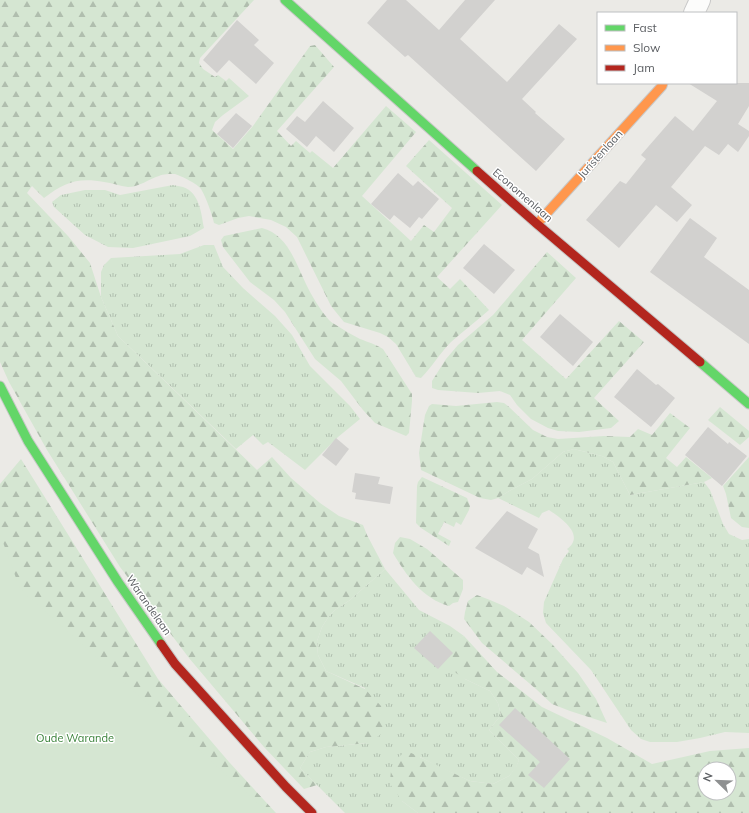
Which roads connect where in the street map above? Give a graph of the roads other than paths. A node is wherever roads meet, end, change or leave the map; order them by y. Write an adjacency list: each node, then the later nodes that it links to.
1 (286, 0): 5 (street, Economenlaan)
2 (700, 0): 3 (street)
3 (694, 12)
4 (663, 84): 5 (street, Juristenlaan)
5 (537, 224): 7 (street, Economenlaan)
6 (0, 386): 8 (street, Warandelaan)
7 (749, 404)
8 (312, 813)

